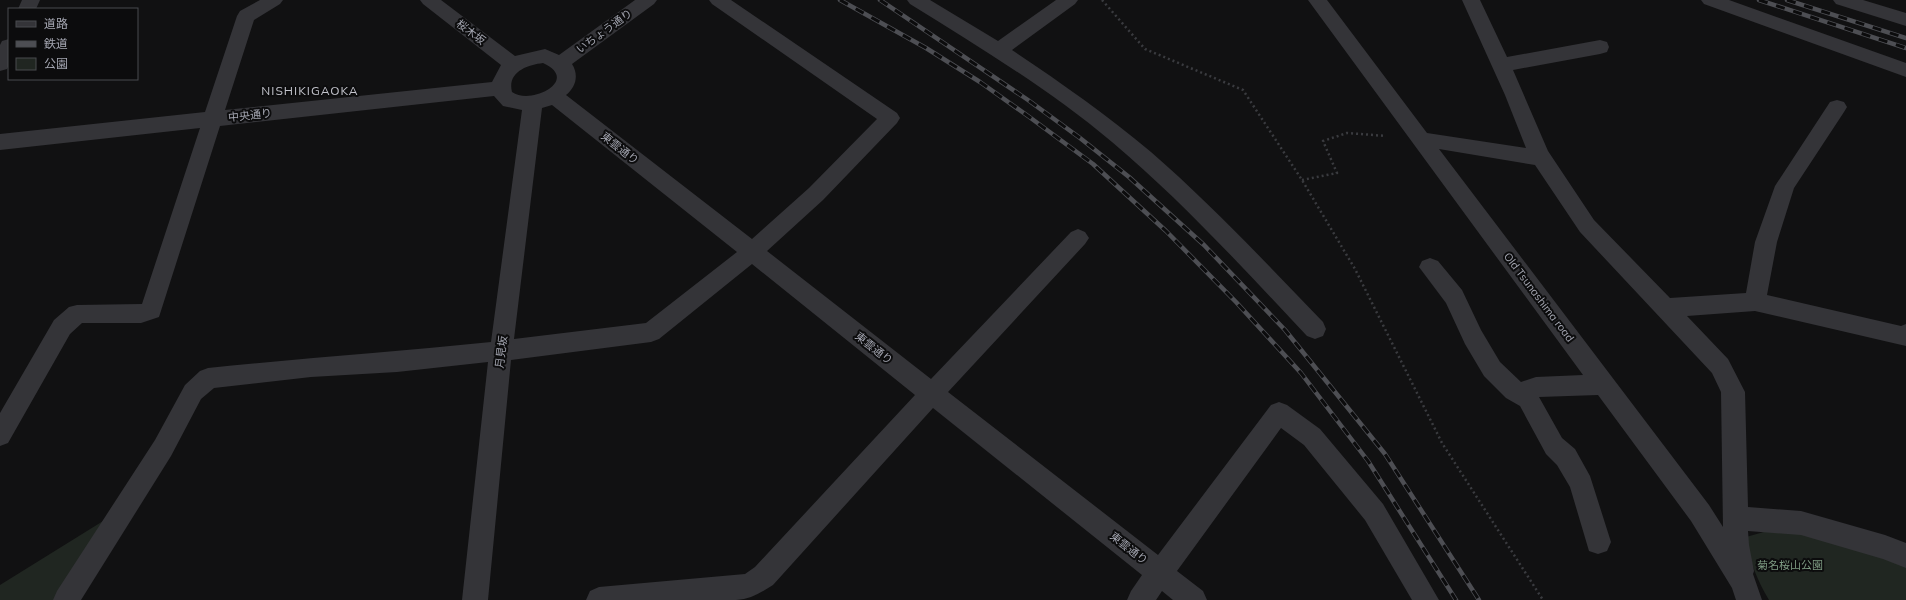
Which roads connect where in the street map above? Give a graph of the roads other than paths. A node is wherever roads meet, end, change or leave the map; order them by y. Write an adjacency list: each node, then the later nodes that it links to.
1 (274, 0): 24 (street)
2 (429, 0): 17 (street, 桜木坂)
3 (648, 0): 15 (street, いちょう通り)
4 (718, 0): 29 (street)
5 (916, 0): 14 (street)
6 (1069, 0): 14 (street)
7 (1317, 0): 25 (street, Old Tsunashima road)
8 (1471, 0): 18 (street)
9 (1710, 0): 19 (street)
10 (1842, 0): 11 (street)
11 (1906, 20)
12 (1600, 47): 18 (street)
13 (8, 48): 16 (street)
14 (998, 51): 33 (street)
15 (561, 63): 17 (street); 21 (street)
16 (0, 64)
17 (514, 64): 20 (street)
18 (1502, 65): 27 (street)
19 (1906, 70)
20 (500, 88): 22 (street); 24 (street, 中央通り)
21 (554, 96): 22 (street); 29 (street, 東雲通り)
22 (533, 104): 36 (street, 月見坂)
23 (1837, 107): 31 (street)
24 (213, 119): 26 (street, 中央通り); 40 (street)
25 (1422, 141): 27 (street); 37 (street, Old Tsunashima road)
26 (0, 142)
27 (1542, 158): 32 (street)
28 (1078, 238): 38 (street)
29 (752, 252): 36 (street); 38 (street, 東雲通り)
30 (1430, 267): 39 (street)
31 (1755, 302): 32 (street); 35 (street)
32 (1665, 308): 41 (street)
33 (1315, 329)
34 (1906, 334): 35 (street)
35 (1906, 337)
36 (501, 351): 46 (street); 47 (street, 月見坂)
37 (1604, 384): 39 (street); 45 (street, Old Tsunashima road)
38 (932, 393): 44 (street, 東雲通り); 48 (street)
39 (1518, 394): 42 (street)
40 (0, 435)
41 (1735, 518): 43 (street); 45 (street)
42 (1598, 542)
43 (1906, 556)
44 (1161, 574): 49 (street); 50 (street, 東雲通り); 51 (street)
45 (1746, 591)
46 (66, 600)
47 (475, 600)
48 (599, 600)
49 (1140, 600)
50 (1194, 600)
51 (1426, 600)

